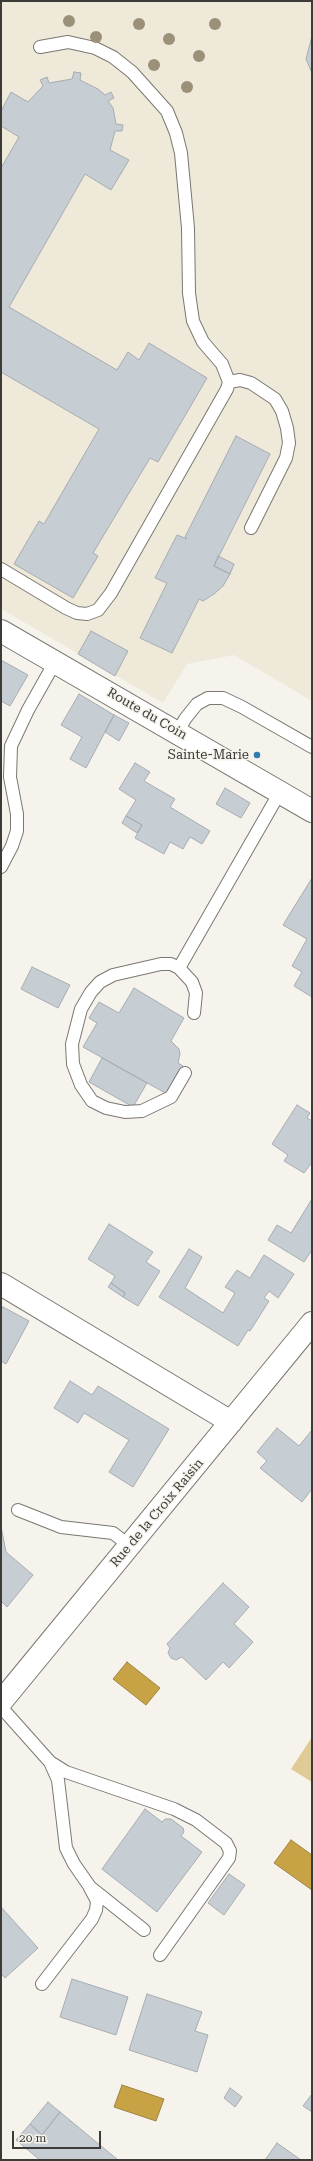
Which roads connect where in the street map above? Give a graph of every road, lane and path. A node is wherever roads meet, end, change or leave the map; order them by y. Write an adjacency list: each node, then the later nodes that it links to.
1 (40, 47): 2 (lane)
2 (229, 382): 3 (lane); 4 (lane)
3 (251, 528)
4 (1, 569)
5 (1, 631): 6 (street, Route du Coin)
6 (55, 662): 7 (street, Route du Coin); 11 (lane)
7 (178, 732): 8 (lane); 9 (street, Route du Coin)
8 (312, 747)
9 (280, 792): 10 (street, Route du Coin); 12 (lane)
10 (312, 811)
11 (1, 867)
12 (179, 968): 13 (lane); 14 (lane)
13 (194, 1013)
14 (185, 1073)
15 (1, 1284): 17 (street)
16 (312, 1323): 17 (street, Rue de la Croix Raisin)
17 (231, 1422): 19 (street, Rue de la Croix Raisin)
18 (18, 1510): 19 (lane)
19 (130, 1546): 20 (street, Rue de la Croix Raisin)
20 (1, 1702)
21 (1, 1707): 22 (lane)
22 (50, 1762): 23 (lane); 25 (lane)
23 (90, 1887): 24 (lane); 26 (lane)
24 (144, 1930)
25 (160, 1955)
26 (42, 1984)

